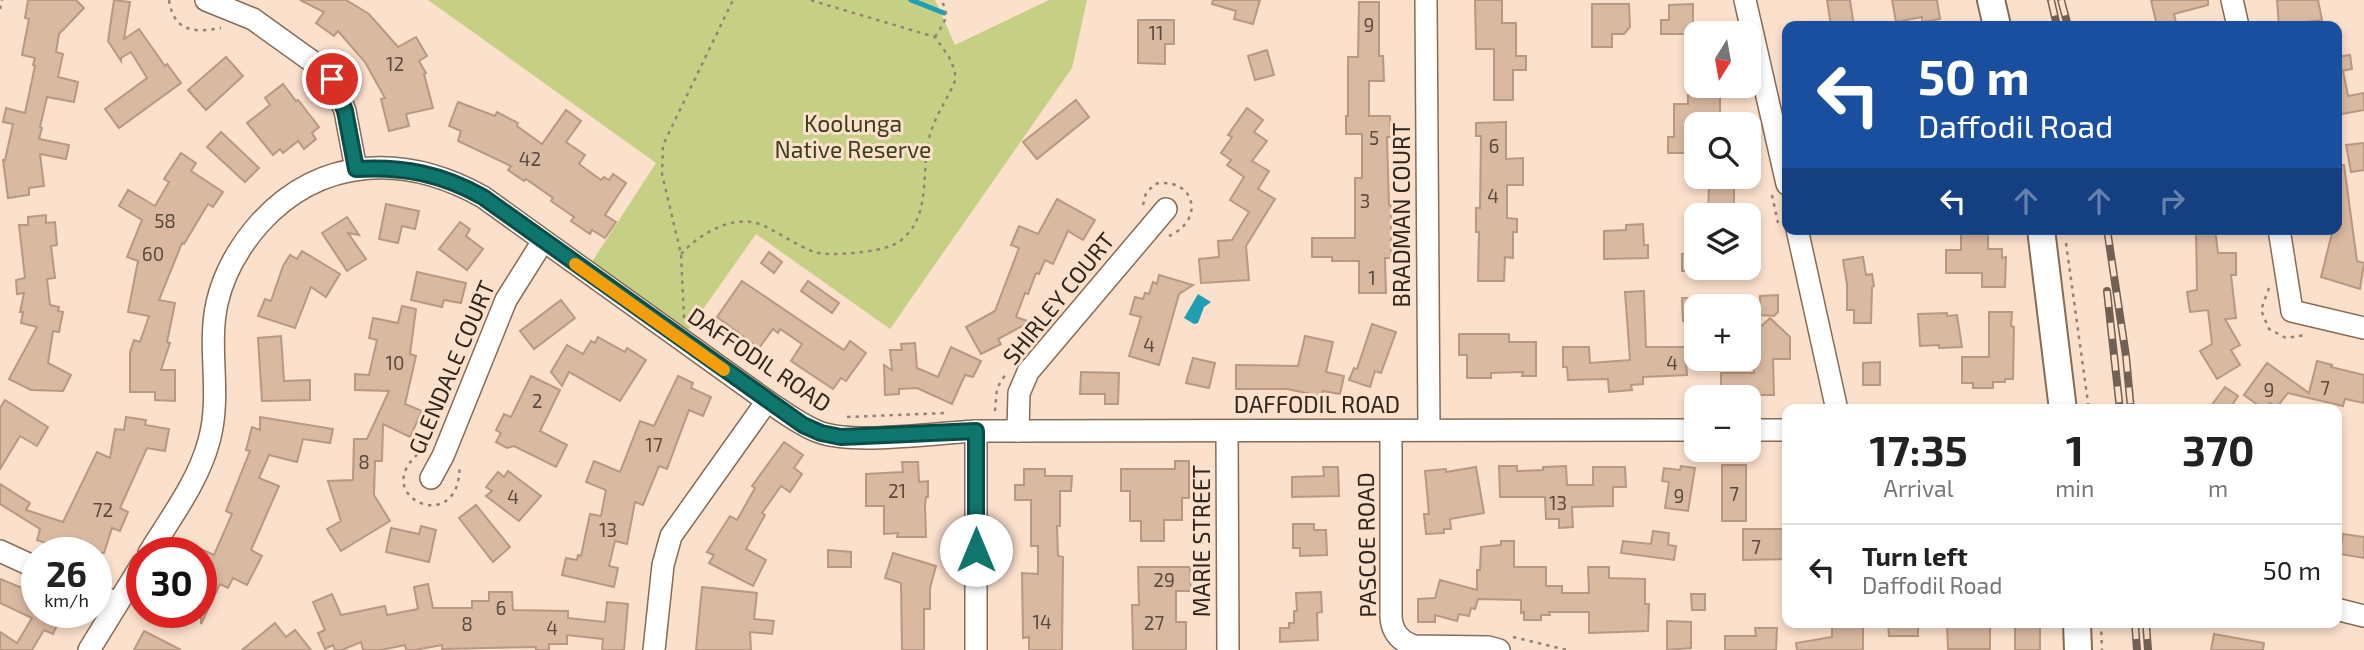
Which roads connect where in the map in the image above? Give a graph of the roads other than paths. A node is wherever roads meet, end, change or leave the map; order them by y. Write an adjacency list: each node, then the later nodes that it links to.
1 (206, 0): 9 (street)
2 (1426, 0): 19 (street, BRADMAN COURT)
3 (1745, 0): 8 (street)
4 (1991, 0): 6 (main road)
5 (2232, 0): 7 (street)
6 (1996, 21)
7 (2237, 21)
8 (1782, 162)
9 (356, 169): 14 (street, DAFFODIL ROAD); 28 (street, DAFFODIL ROAD)
10 (1166, 209): 24 (street, SHIRLEY COURT)
11 (1798, 235): 17 (street)
12 (2042, 235): 18 (main road)
13 (2280, 235): 15 (street)
14 (543, 241): 16 (street, DAFFODIL ROAD); 27 (street, GLENDALE COURT)
15 (2364, 328)
16 (767, 401): 23 (street, DAFFODIL ROAD); 39 (street)
17 (1836, 404)
18 (2062, 404)
19 (1429, 429): 20 (street, DAFFODIL ROAD); 26 (street, DAFFODIL ROAD)
20 (1684, 430)
21 (1761, 430): 22 (street)
22 (1782, 430)
23 (976, 431): 24 (street, DAFFODIL ROAD); 40 (street)
24 (1018, 431): 25 (street, DAFFODIL ROAD)
25 (1227, 431): 26 (street, DAFFODIL ROAD); 41 (street, MARIE STREET)
26 (1391, 431): 37 (street, PASCOE ROAD)
27 (430, 478)
28 (159, 537)
29 (0, 551): 30 (street)
30 (21, 561)
31 (126, 589): 33 (street)
32 (112, 601): 33 (street)
33 (117, 603): 38 (street)
34 (2342, 610): 35 (street)
35 (2364, 616)
36 (2077, 628): 42 (main road)
37 (1502, 642)
38 (89, 650)
39 (654, 650)
40 (976, 650)
41 (1227, 650)
42 (2078, 650)

